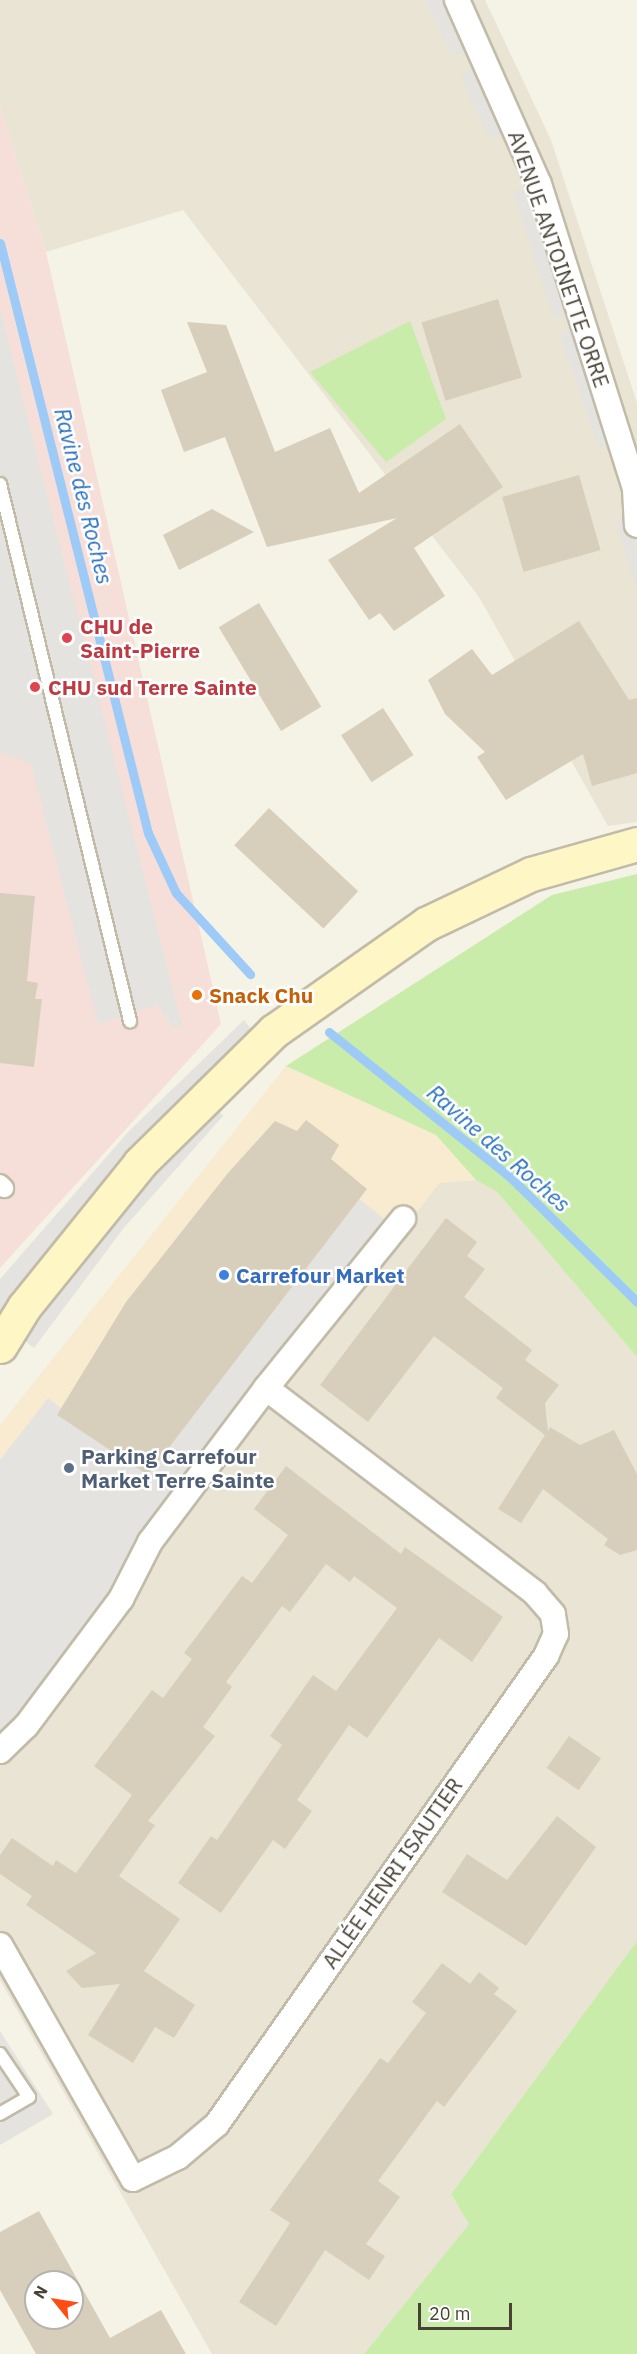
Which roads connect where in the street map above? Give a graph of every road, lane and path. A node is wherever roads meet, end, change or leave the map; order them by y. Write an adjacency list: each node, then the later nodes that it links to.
1 (457, 0): 3 (street, AVENUE ANTOINETTE ORRE)
2 (0, 484): 5 (lane)
3 (637, 525)
4 (637, 844): 7 (main road)
5 (130, 1021)
6 (403, 1219): 10 (street)
7 (24, 1307): 8 (main road); 9 (main road)
8 (0, 1330)
9 (0, 1346)
10 (266, 1388): 11 (street); 12 (street, ALLÉE HENRI ISAUTIER)
11 (0, 1751)
12 (0, 1945)
13 (0, 2054): 14 (lane)
14 (0, 2114)

